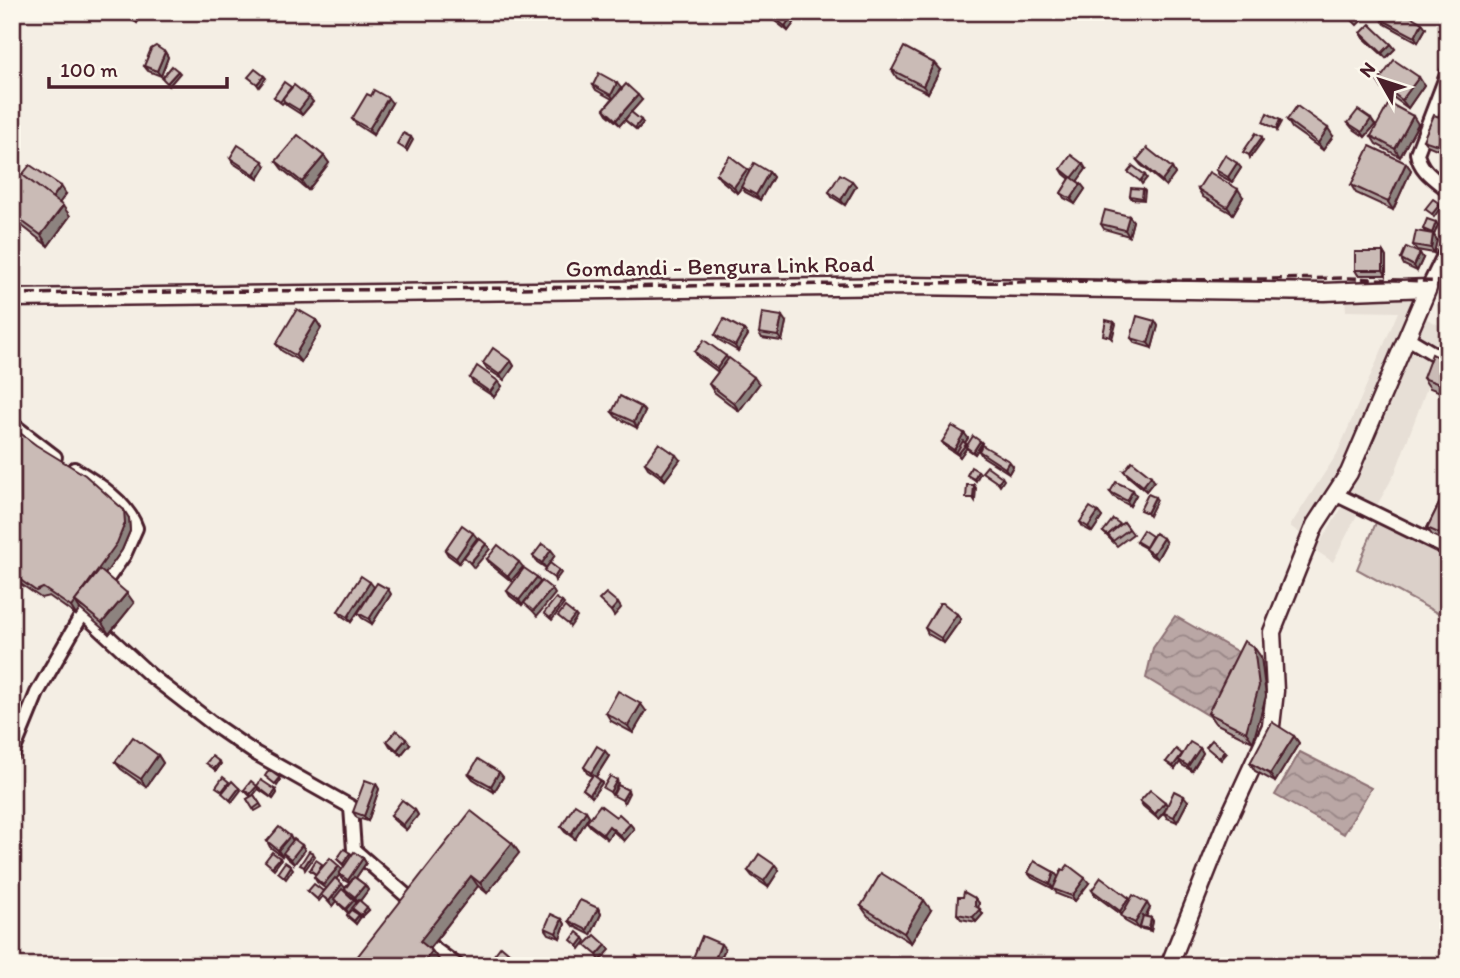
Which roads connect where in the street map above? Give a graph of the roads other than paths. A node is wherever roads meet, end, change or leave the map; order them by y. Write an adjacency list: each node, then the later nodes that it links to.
1 (1448, 72): 2 (street)
2 (1448, 190)
3 (1448, 247): 4 (street)
4 (1428, 288): 5 (main road, Gomdandi - Bengura Link Road); 6 (main road)
5 (12, 298)
6 (1406, 337): 7 (street); 9 (main road)
7 (1448, 362)
8 (12, 424): 11 (street)
9 (1335, 494): 10 (street); 14 (main road)
10 (1448, 549)
11 (83, 613): 12 (street); 13 (street)
12 (12, 754)
13 (458, 966)
14 (1170, 966)

